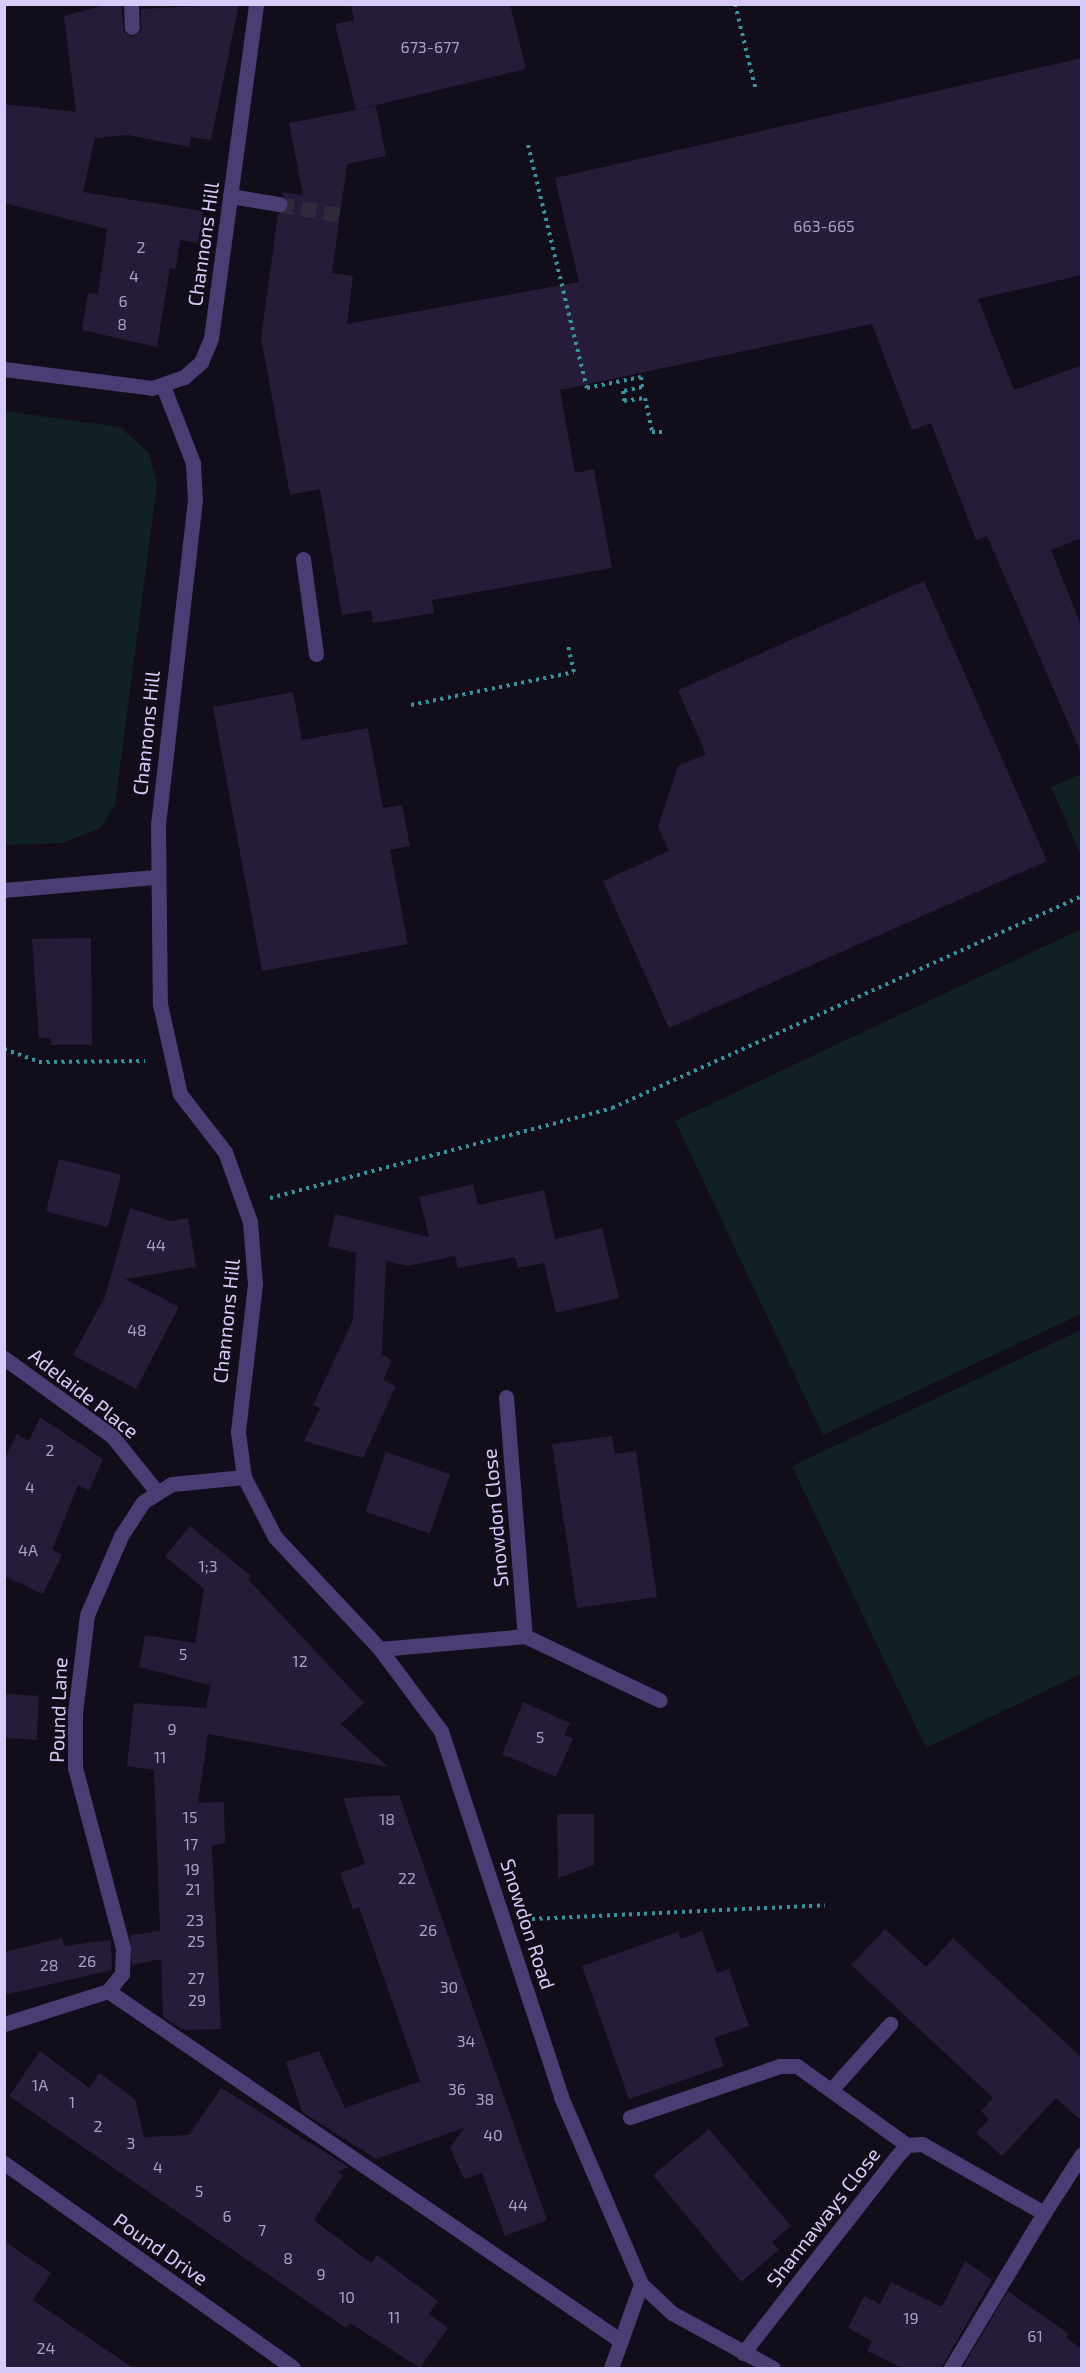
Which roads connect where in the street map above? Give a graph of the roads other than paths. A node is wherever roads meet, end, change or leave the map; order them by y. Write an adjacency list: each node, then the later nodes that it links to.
1 (131, 4): 3 (street)
2 (256, 4): 4 (street, Channons Hill)
3 (132, 27)
4 (230, 196): 5 (street); 7 (street, Channons Hill)
5 (279, 204)
6 (4, 369): 7 (street)
7 (163, 386): 10 (street, Channons Hill)
8 (303, 559): 9 (street)
9 (316, 654)
10 (157, 877): 11 (street); 14 (street, Channons Hill)
11 (4, 891)
12 (4, 1358): 15 (street, Adelaide Place)
13 (506, 1397): 16 (street, Snowdon Close)
14 (244, 1477): 15 (street); 17 (street, Snowdon Road)
15 (157, 1492): 19 (street, Pound Lane)
16 (525, 1636): 17 (street); 18 (street)
17 (380, 1649): 28 (street, Snowdon Road)
18 (660, 1700)
19 (108, 1991): 20 (street); 29 (street)
20 (4, 2024)
21 (890, 2024): 22 (street)
22 (831, 2090): 23 (street); 24 (street)
23 (630, 2117)
24 (907, 2145): 27 (street, Shannaways Close); 30 (street, Shannaways Close)
25 (1082, 2154): 27 (street)
26 (4, 2163): 31 (street, Pound Drive)
27 (1044, 2213): 34 (street)
28 (642, 2284): 29 (street); 30 (street, Snowdon Road)
29 (621, 2341): 32 (street)
30 (743, 2353): 33 (street, Snowdon Road)
31 (293, 2368)
32 (611, 2368)
33 (773, 2368)
34 (951, 2368)

